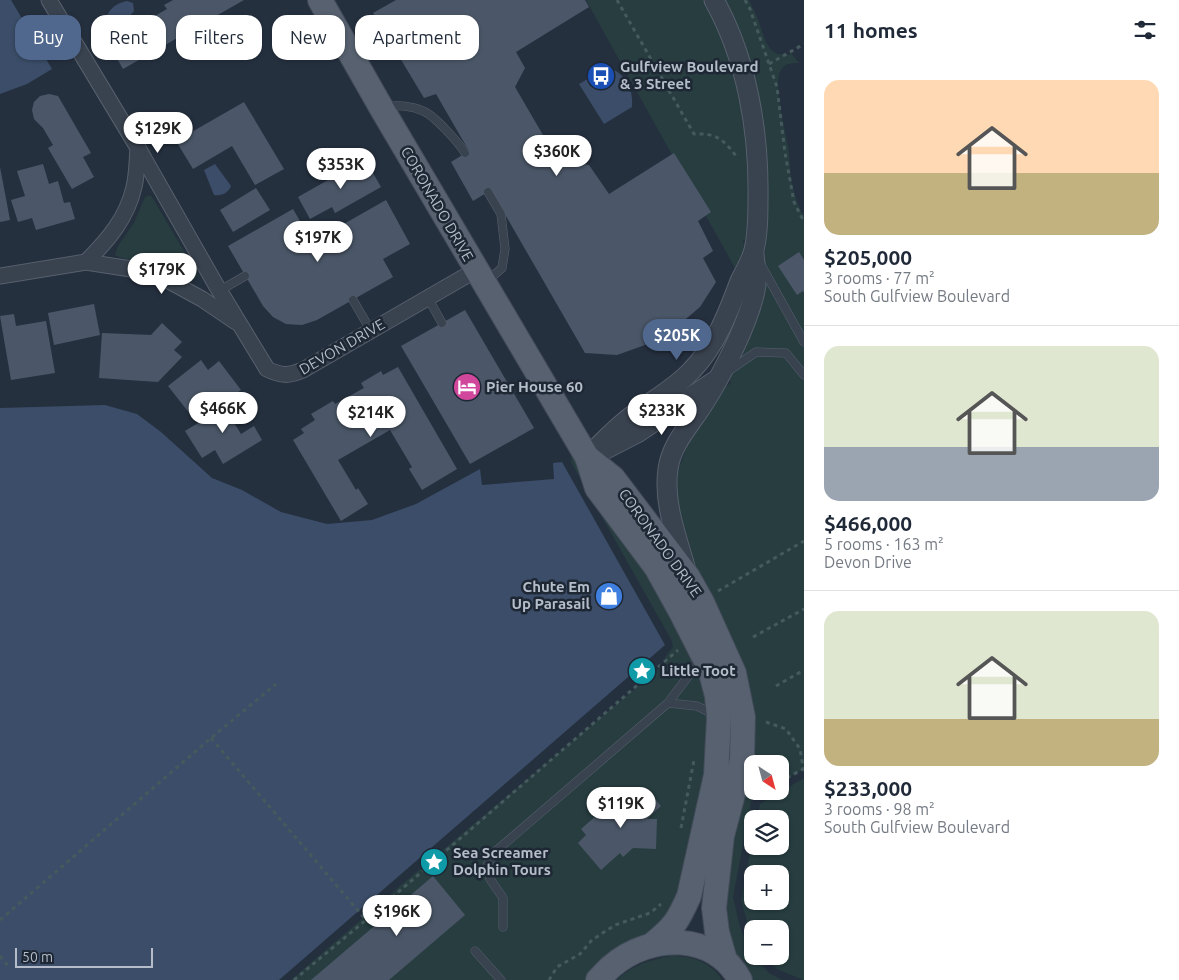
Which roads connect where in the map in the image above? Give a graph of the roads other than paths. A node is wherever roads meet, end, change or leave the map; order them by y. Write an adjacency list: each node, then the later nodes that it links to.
1 (50, 0): 5 (street)
2 (322, 0): 4 (main road, CORONADO DRIVE)
3 (714, 0): 8 (street)
4 (382, 109): 6 (lane); 12 (main road, CORONADO DRIVE)
5 (138, 148): 9 (street); 13 (street)
6 (465, 153)
7 (488, 192): 12 (lane)
8 (754, 250): 19 (lane); 21 (street); 22 (street)
9 (86, 262): 10 (street, DEVON DRIVE); 17 (street, DEVON DRIVE)
10 (0, 276)
11 (246, 276): 13 (lane)
12 (480, 276): 14 (street, DEVON DRIVE); 22 (main road, CORONADO DRIVE)
13 (219, 291): 17 (street)
14 (428, 298): 16 (lane); 18 (street, DEVON DRIVE)
15 (353, 300): 18 (lane)
16 (442, 323)
17 (239, 324): 18 (street, DEVON DRIVE)
18 (371, 331)
19 (804, 342)
20 (804, 375): 21 (lane)
21 (718, 379): 22 (street); 23 (street)
22 (587, 457): 23 (main road, CORONADO DRIVE); 24 (main road, CORONADO DRIVE)
23 (688, 577): 30 (main road, CORONADO DRIVE)
24 (689, 649): 25 (lane); 26 (main road, CORONADO DRIVE)
25 (668, 703): 26 (lane); 27 (lane)
26 (719, 718): 28 (main road, CORONADO DRIVE)
27 (503, 927)
28 (653, 944): 30 (main road); 32 (main road)
29 (475, 951): 31 (lane)
30 (725, 960): 33 (main road)
31 (501, 980)
32 (598, 980)
33 (740, 980)

